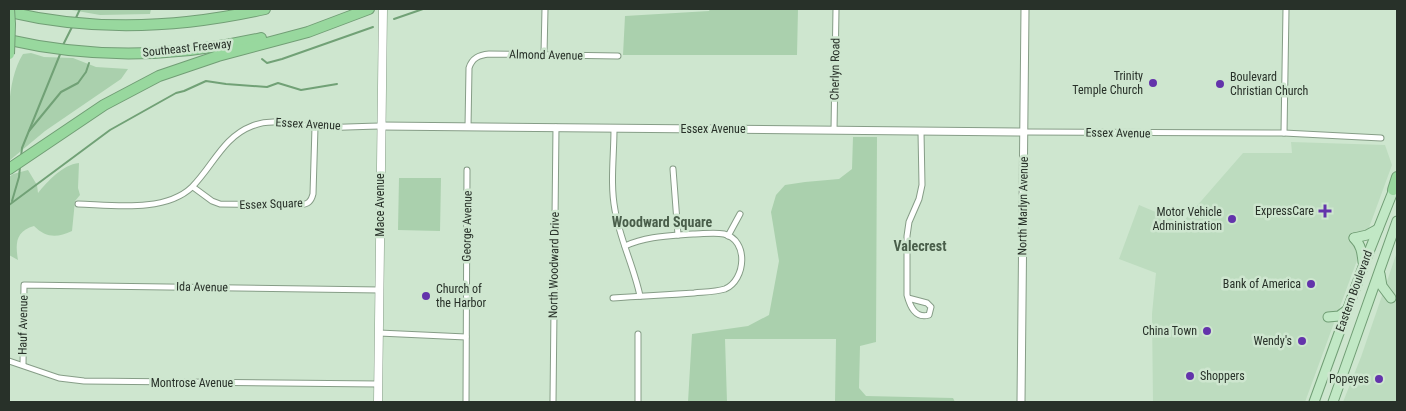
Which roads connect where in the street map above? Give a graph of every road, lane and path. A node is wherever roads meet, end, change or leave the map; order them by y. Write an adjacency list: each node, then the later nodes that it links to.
1 (265, 9): 9 (highway, Southeast Freeway)
2 (361, 9): 10 (highway, Southeast Freeway)
3 (369, 9): 24 (highway)
4 (383, 9): 14 (main road, Mace Avenue)
5 (545, 9): 12 (street)
6 (836, 9): 19 (street, Cherlyn Road)
7 (1025, 9): 21 (street, North Marlyn Avenue)
8 (1286, 9): 22 (street)
9 (9, 10): 11 (highway, bridge)
10 (9, 40)
11 (9, 54)
12 (544, 54): 13 (street, Almond Avenue); 16 (street, Almond Avenue)
13 (618, 56)
14 (381, 126): 15 (street, Essex Avenue); 16 (street, Essex Avenue); 40 (main road, Mace Avenue)
15 (315, 127): 28 (street, Essex Avenue); 28 (street, Essex Square)
16 (468, 127): 17 (street, Essex Avenue)
17 (556, 127): 18 (street, Essex Avenue); 55 (street, North Woodward Drive)
18 (614, 129): 19 (street, Essex Avenue); 36 (street)
19 (834, 130): 20 (street, Essex Avenue)
20 (921, 132): 21 (street, Essex Avenue); 43 (street)
21 (1024, 132): 22 (street, Essex Avenue); 57 (street, North Marlyn Avenue)
22 (1284, 133): 23 (street, Essex Avenue)
23 (1381, 138)
24 (9, 169)
25 (673, 169): 34 (street)
26 (467, 170): 49 (street, George Avenue)
27 (1397, 177): 29 (highway)
28 (192, 186): 30 (street, Essex Avenue)
29 (1395, 186): 33 (main road, Eastern Boulevard)
30 (78, 204)
31 (740, 214): 35 (street)
32 (1397, 225): 38 (main road, Eastern Boulevard)
33 (1378, 229): 37 (main road, Eastern Boulevard); 37 (main road)
34 (678, 235): 35 (street); 36 (street)
35 (728, 236): 41 (street)
36 (625, 246): 41 (street)
37 (1363, 267): 45 (main road, Eastern Boulevard)
38 (1379, 272): 44 (main road, Eastern Boulevard); 44 (main road)
39 (24, 285): 40 (street, Ida Avenue); 51 (street, Hauf Avenue)
40 (380, 290): 47 (main road, Mace Avenue)
41 (640, 296): 42 (street)
42 (614, 298)
43 (908, 298): 43 (street)
44 (1368, 306): 59 (main road, Eastern Boulevard)
45 (1348, 308): 46 (main road); 58 (main road, Eastern Boulevard)
46 (1328, 317)
47 (379, 333): 49 (street); 52 (main road, Mace Avenue)
48 (638, 334): 56 (street)
49 (466, 337): 54 (street, George Avenue)
50 (9, 360): 51 (street, Montrose Avenue)
51 (22, 365): 52 (street, Montrose Avenue)
52 (378, 384): 53 (main road, Mace Avenue)
53 (378, 402)
54 (466, 402)
55 (553, 402)
56 (638, 402)
57 (1021, 402)
58 (1314, 402)
59 (1333, 402)

